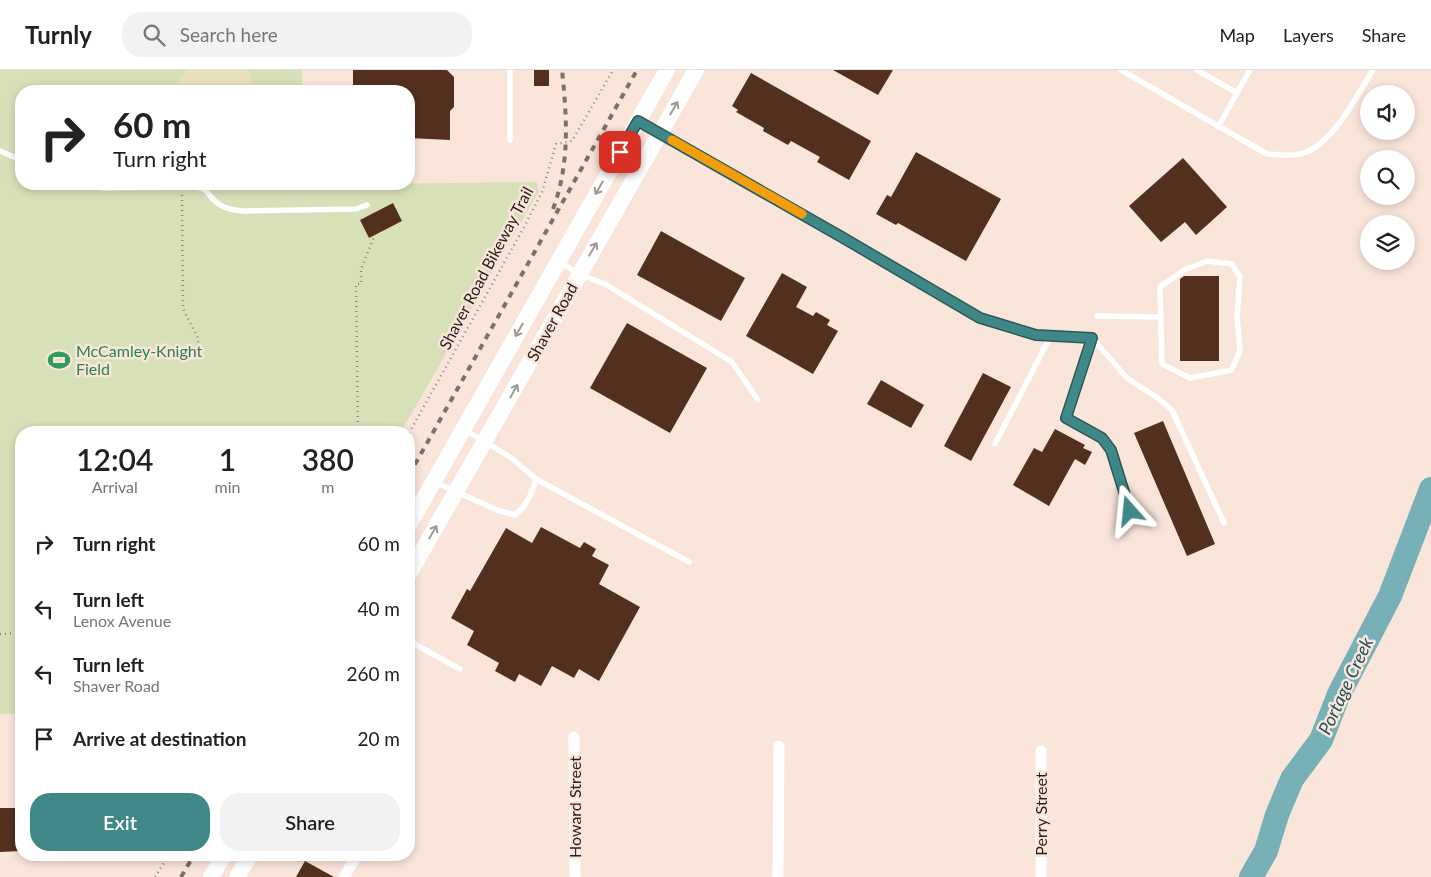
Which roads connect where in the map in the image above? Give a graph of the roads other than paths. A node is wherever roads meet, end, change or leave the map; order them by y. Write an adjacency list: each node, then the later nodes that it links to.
1 (510, 70): 12 (lane)
2 (667, 70): 9 (main road, Shaver Road)
3 (696, 70): 11 (main road, Shaver Road, one-way to 3)
4 (1122, 70): 10 (lane)
5 (1197, 70): 8 (lane)
6 (1250, 70): 8 (lane)
7 (1373, 70): 10 (lane)
8 (1237, 93): 10 (lane)
9 (638, 121): 11 (street); 17 (main road, Shaver Road, one-way to 17)
10 (1218, 127)
11 (660, 134): 18 (main road, Shaver Road, one-way to 11); 21 (street)
12 (510, 140)
13 (0, 151): 14 (lane)
14 (15, 157)
15 (207, 190): 16 (lane)
16 (367, 205)
17 (558, 261): 18 (lane); 24 (main road, Shaver Road, one-way to 24)
18 (579, 274): 23 (lane); 25 (main road, Shaver Road, one-way to 18)
19 (1097, 316): 20 (lane)
20 (1160, 317): 20 (lane)
21 (1050, 337): 22 (street); 26 (lane)
22 (1092, 338): 30 (lane); 32 (lane)
23 (758, 400)
24 (463, 429): 25 (lane); 28 (main road, Shaver Road)
25 (485, 442): 27 (lane); 29 (main road, Shaver Road)
26 (995, 444)
27 (536, 479): 29 (lane); 33 (lane)
28 (433, 482): 29 (lane); 31 (main road, Shaver Road)
29 (456, 492): 34 (main road, Shaver Road, one-way to 29)
30 (1130, 511)
31 (415, 514)
32 (1224, 523)
33 (689, 562)
34 (415, 564)
35 (415, 644): 36 (lane)
36 (460, 669)
37 (574, 737): 46 (street, Howard Street)
38 (779, 746): 47 (street)
39 (1041, 751): 48 (street, Perry Street)
40 (221, 861): 43 (main road)
41 (247, 861): 44 (main road)
42 (353, 861): 45 (street)
43 (212, 877)
44 (238, 877)
45 (344, 877)
46 (575, 877)
47 (778, 877)
48 (1041, 877)

